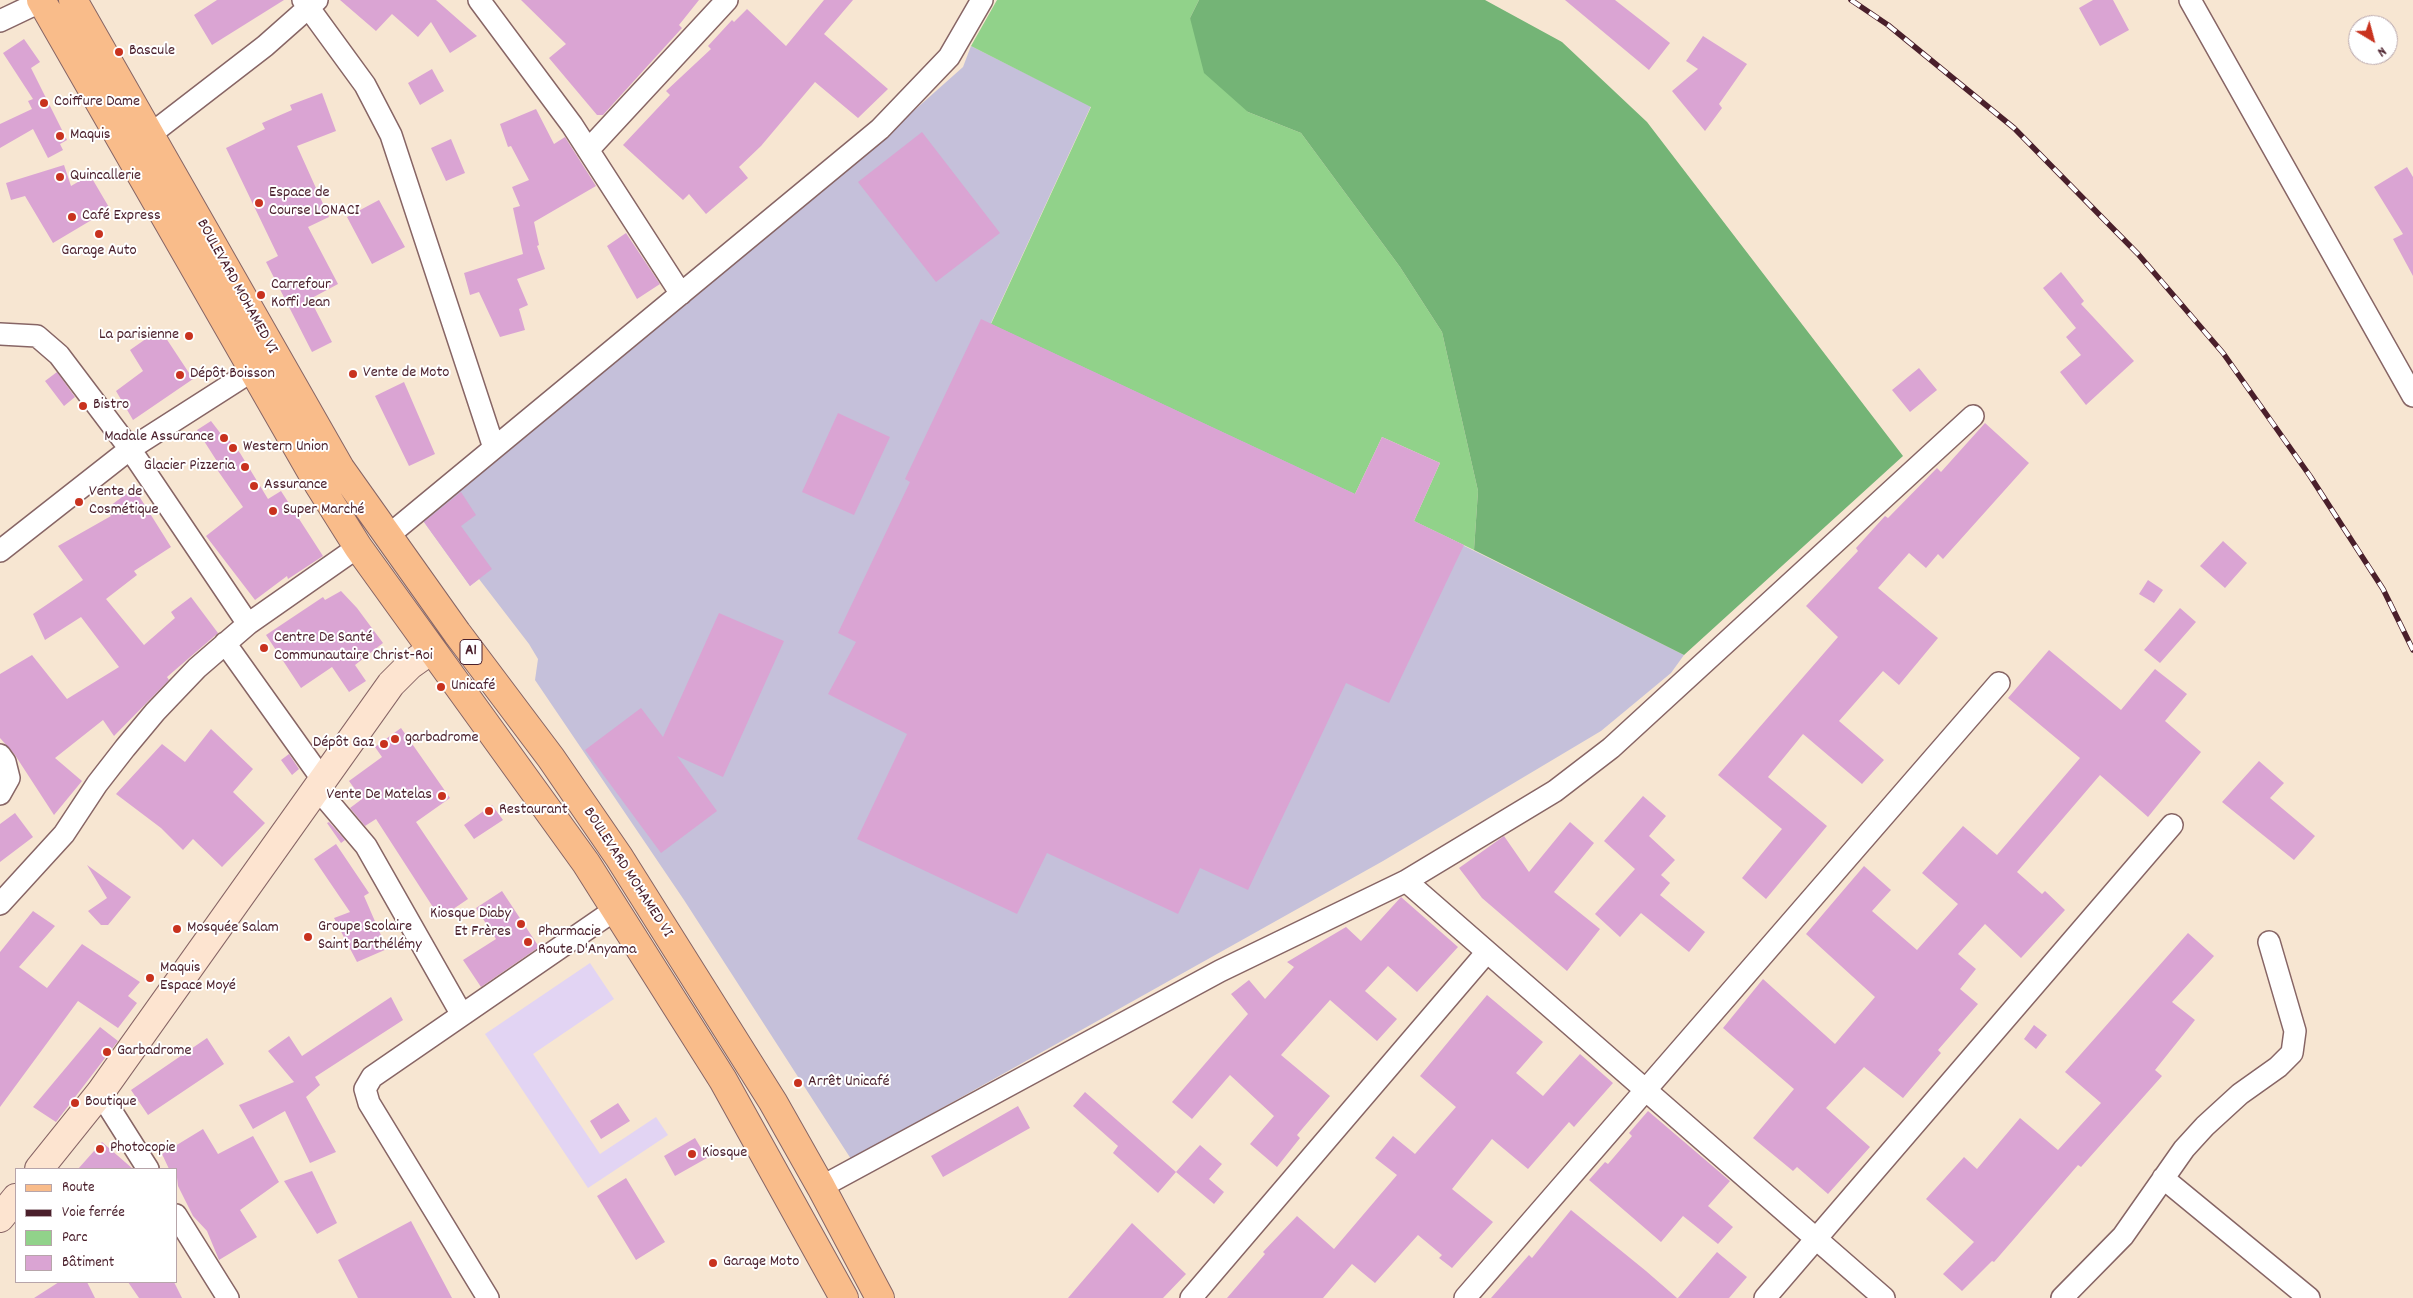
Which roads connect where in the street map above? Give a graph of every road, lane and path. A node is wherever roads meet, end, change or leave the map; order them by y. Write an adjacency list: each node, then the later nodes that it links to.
1 (42, 0): 8 (street); 13 (main road, BOULEVARD MOHAMED VI / A1)
2 (74, 0): 9 (main road, BOULEVARD MOHAMED VI / A1)
3 (479, 0): 10 (street)
4 (727, 0): 10 (street)
5 (982, 0): 11 (street)
6 (2190, 0): 14 (street)
7 (310, 3): 9 (street); 16 (street)
8 (0, 21)
9 (151, 134): 18 (main road, BOULEVARD MOHAMED VI / A1)
10 (588, 150): 11 (street)
11 (681, 294): 16 (street)
12 (0, 334): 17 (street)
13 (252, 371): 17 (street); 19 (main road, BOULEVARD MOHAMED VI / A1)
14 (2413, 396)
15 (1973, 416): 30 (street)
16 (494, 448): 18 (street)
17 (130, 449): 20 (street); 21 (street)
18 (389, 536): 22 (main road, BOULEVARD MOHAMED VI / A1)
19 (358, 547): 21 (street); 24 (main road, BOULEVARD MOHAMED VI / A1)
20 (0, 551)
21 (248, 624): 23 (street)
22 (457, 633): 24 (main road); 41 (main road, BOULEVARD MOHAMED VI / A1)
23 (225, 643): 27 (street); 31 (street)
24 (431, 650): 27 (street); 32 (main road, BOULEVARD MOHAMED VI / A1)
25 (1999, 684): 36 (street)
26 (0, 755): 28 (street)
27 (319, 783): 35 (street); 37 (street)
28 (0, 794)
29 (2172, 825): 45 (street)
30 (1406, 881): 34 (street); 41 (street)
31 (0, 904)
32 (616, 909): 35 (street); 48 (main road, BOULEVARD MOHAMED VI / A1)
33 (2269, 942): 40 (street)
34 (1487, 952): 36 (street); 50 (street)
35 (462, 1015): 47 (street)
36 (1645, 1090): 45 (street); 51 (street)
37 (100, 1093): 38 (street); 39 (street)
38 (40, 1168)
39 (147, 1168)
40 (2162, 1178): 54 (street); 55 (street)
41 (821, 1187): 49 (main road, BOULEVARD MOHAMED VI / A1)
42 (15, 1199): 43 (street)
43 (0, 1218)
44 (178, 1218): 46 (street)
45 (1815, 1238): 52 (street); 53 (street)
46 (228, 1298)
47 (488, 1298)
48 (844, 1298)
49 (880, 1298)
50 (1190, 1298)
51 (1465, 1298)
52 (1765, 1298)
53 (1884, 1298)
54 (2062, 1298)
55 (2309, 1298)

